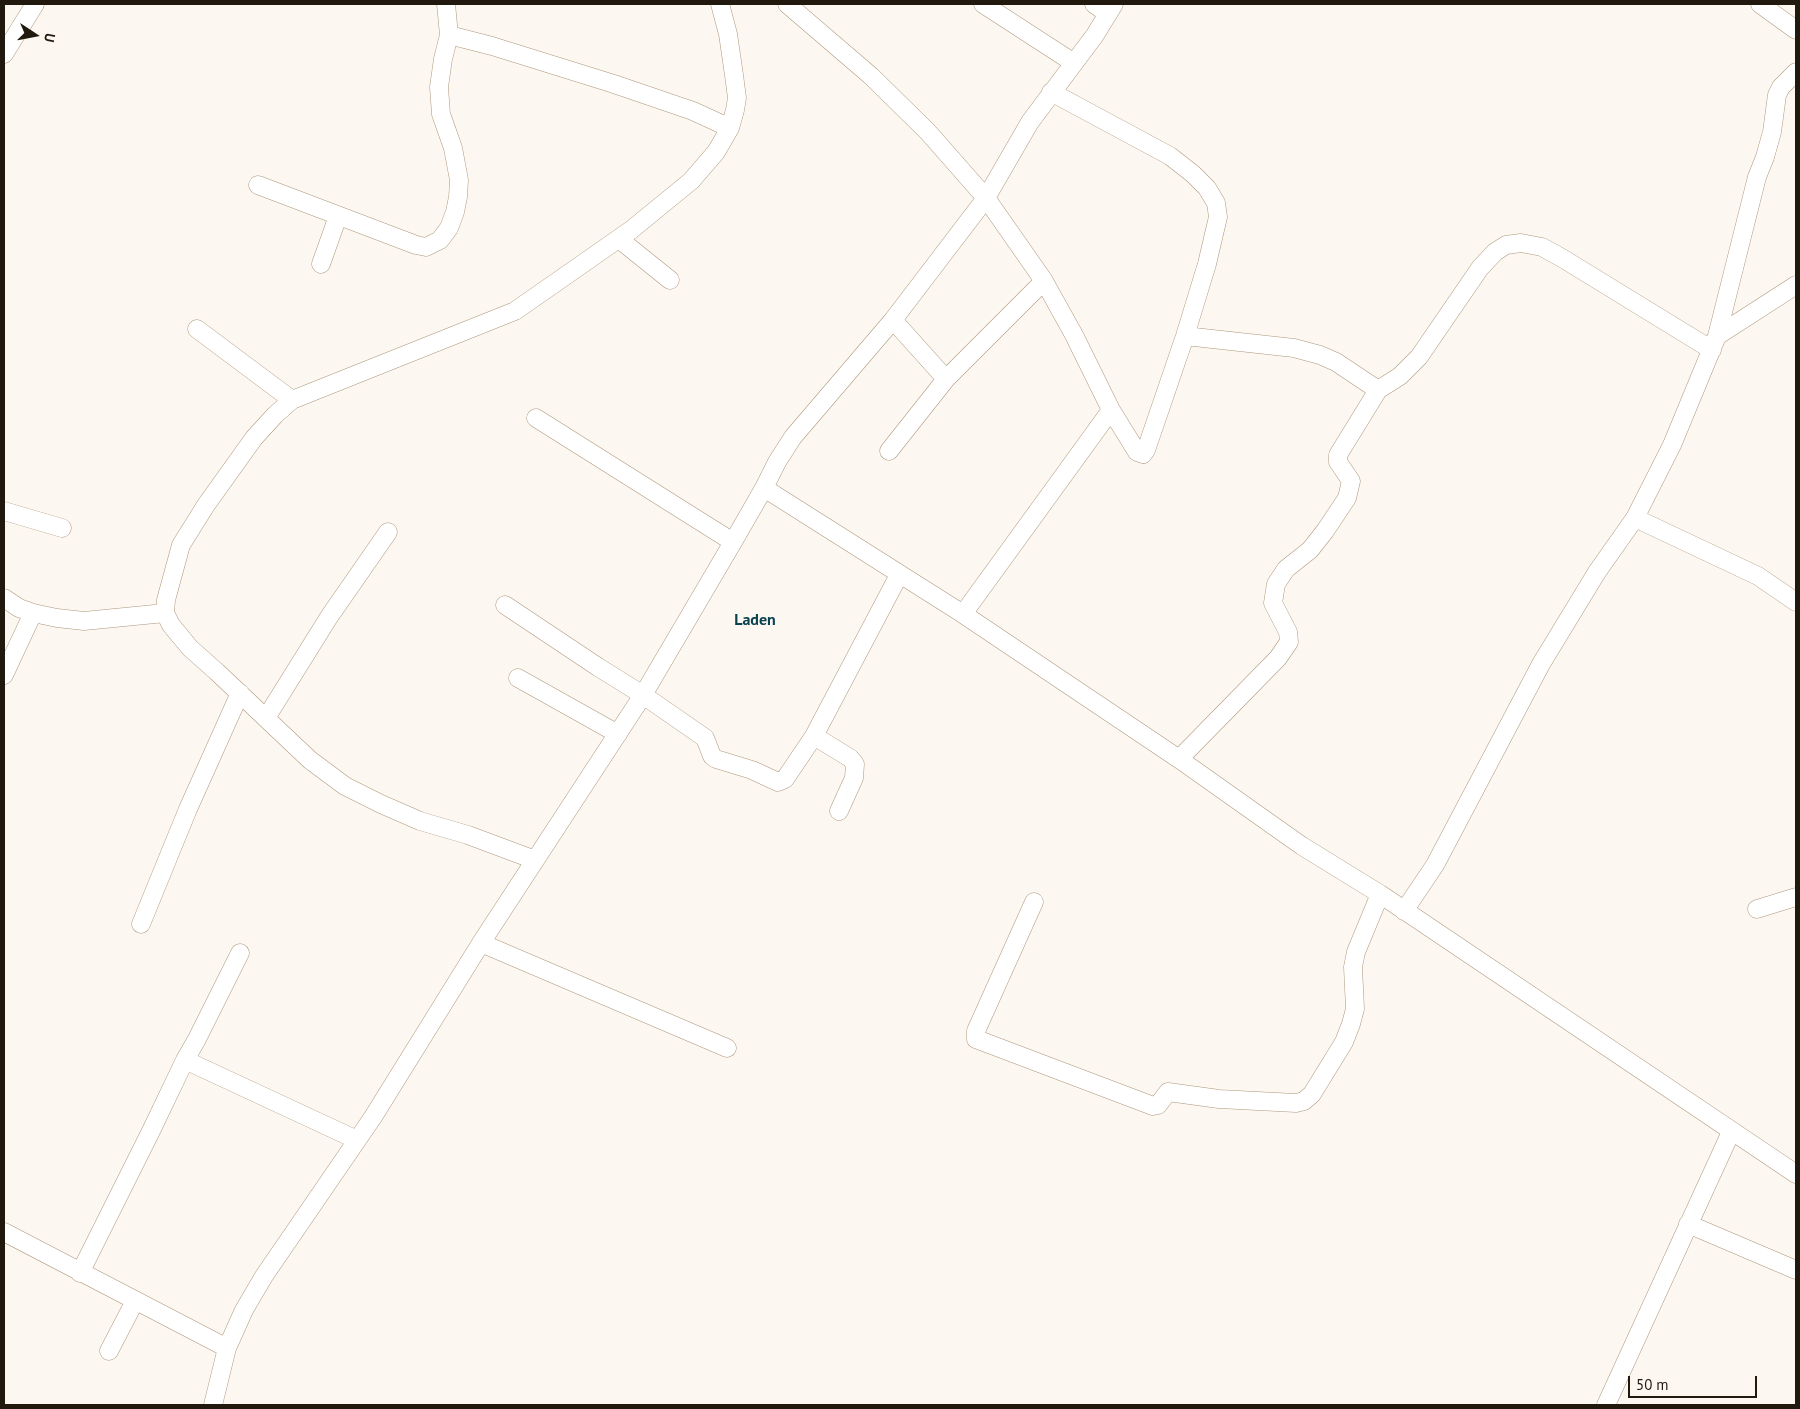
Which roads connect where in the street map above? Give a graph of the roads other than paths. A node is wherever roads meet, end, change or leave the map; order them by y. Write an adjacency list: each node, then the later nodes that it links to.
1 (35, 4): 11 (street)
2 (446, 4): 10 (street)
3 (720, 4): 15 (street)
4 (787, 4): 17 (street)
5 (983, 4): 12 (street)
6 (1094, 4): 8 (street)
7 (1760, 4): 9 (street)
8 (1111, 9): 12 (street)
9 (1796, 30)
10 (449, 35): 15 (street); 18 (street)
11 (4, 54)
12 (1074, 63): 14 (street)
13 (1796, 72): 27 (street)
14 (1051, 92): 17 (street); 26 (street)
15 (730, 128): 19 (street)
16 (258, 185): 18 (street)
17 (986, 198): 22 (street); 24 (street)
18 (338, 216): 20 (street)
19 (619, 239): 21 (street); 30 (street)
20 (321, 264)
21 (670, 280)
22 (1044, 281): 28 (street); 31 (street)
23 (1796, 285): 27 (street)
24 (893, 320): 28 (street); 34 (street)
25 (198, 329): 30 (street)
26 (1185, 336): 29 (street); 31 (street)
27 (1714, 343): 29 (street); 36 (street)
28 (946, 379): 33 (street)
29 (1378, 390): 54 (street)
30 (292, 400): 45 (street)
31 (1111, 410): 46 (street)
32 (536, 418): 39 (street)
33 (890, 451)
34 (764, 488): 39 (street); 40 (street)
35 (4, 511): 37 (street)
36 (1635, 518): 42 (street); 61 (street)
37 (62, 528)
38 (388, 532): 51 (street)
39 (733, 542): 50 (street)
40 (899, 575): 46 (street); 53 (street)
41 (4, 598): 44 (street)
42 (1796, 602)
43 (505, 605): 50 (street)
44 (33, 613): 45 (street); 47 (street)
45 (165, 613): 49 (street)
46 (963, 614): 54 (street)
47 (4, 675)
48 (518, 678): 52 (street)
49 (240, 693): 51 (street); 62 (street)
50 (643, 695): 52 (street); 53 (street)
51 (266, 718): 56 (street)
52 (618, 734): 56 (street)
53 (814, 736): 55 (street)
54 (1179, 759): 57 (street)
55 (840, 811)
56 (535, 860): 63 (street)
57 (1380, 894): 59 (street); 61 (street)
58 (1796, 897): 60 (street)
59 (1034, 902)
60 (1757, 909)
61 (1404, 911): 67 (street)
62 (141, 924)
63 (481, 943): 65 (street); 68 (street)
64 (240, 953): 66 (street)
65 (727, 1048)
66 (185, 1060): 68 (street); 73 (street)
67 (1731, 1132): 69 (street); 70 (street)
68 (357, 1140): 75 (street)
69 (1796, 1174)
70 (1688, 1224): 72 (street); 78 (street)
71 (4, 1232): 73 (street)
72 (1796, 1270)
73 (80, 1273): 74 (street)
74 (134, 1301): 75 (street); 76 (street)
75 (227, 1348): 77 (street)
76 (109, 1351)
77 (213, 1405)
78 (1606, 1405)

